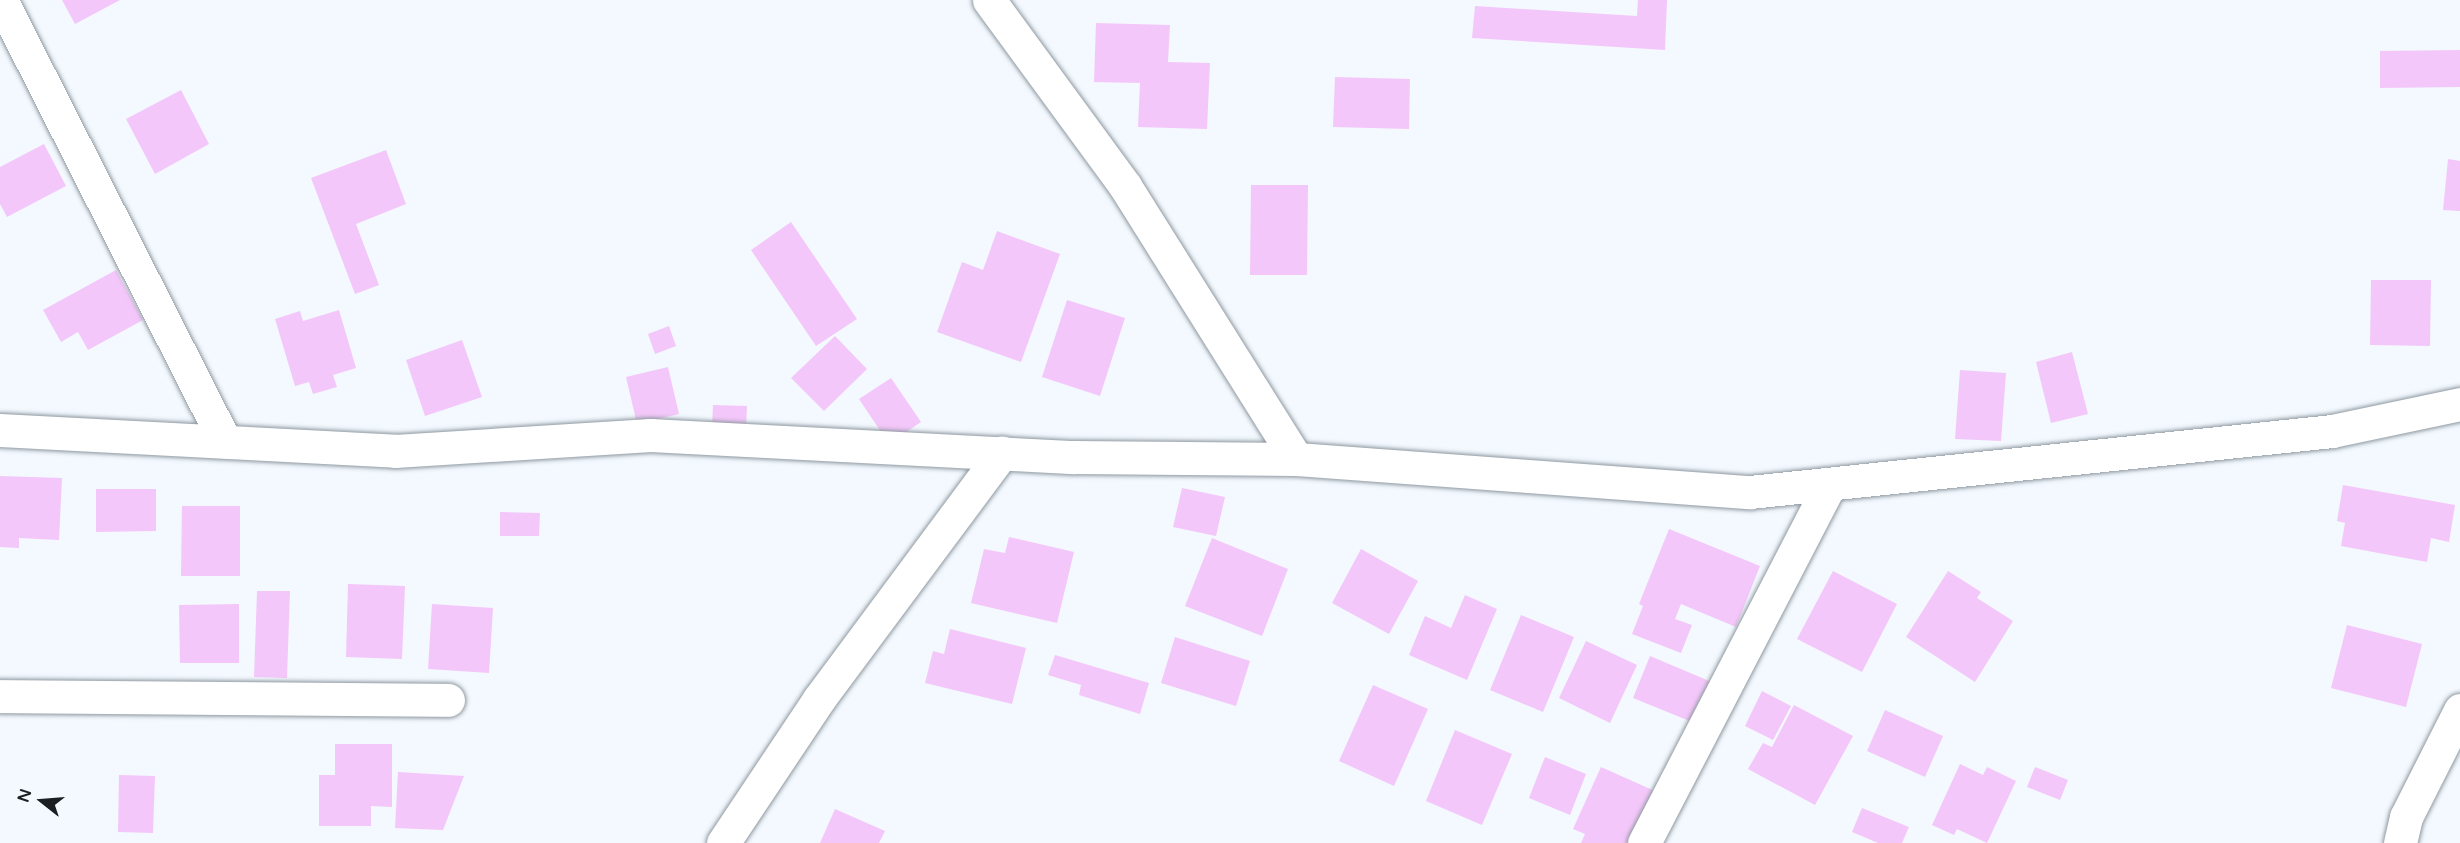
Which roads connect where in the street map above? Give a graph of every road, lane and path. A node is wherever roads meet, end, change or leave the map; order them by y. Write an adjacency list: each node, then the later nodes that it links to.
1 (2, 0): 5 (street)
2 (989, 0): 7 (street)
3 (2460, 404): 8 (street)
4 (0, 430): 5 (street)
5 (225, 441): 6 (street)
6 (1002, 453): 7 (street); 12 (street)
7 (1296, 459): 8 (street)
8 (1830, 484): 13 (street)
9 (0, 696): 10 (street)
10 (448, 700)
11 (2460, 710): 14 (street)
12 (723, 843)
13 (1644, 843)
14 (2400, 843)

